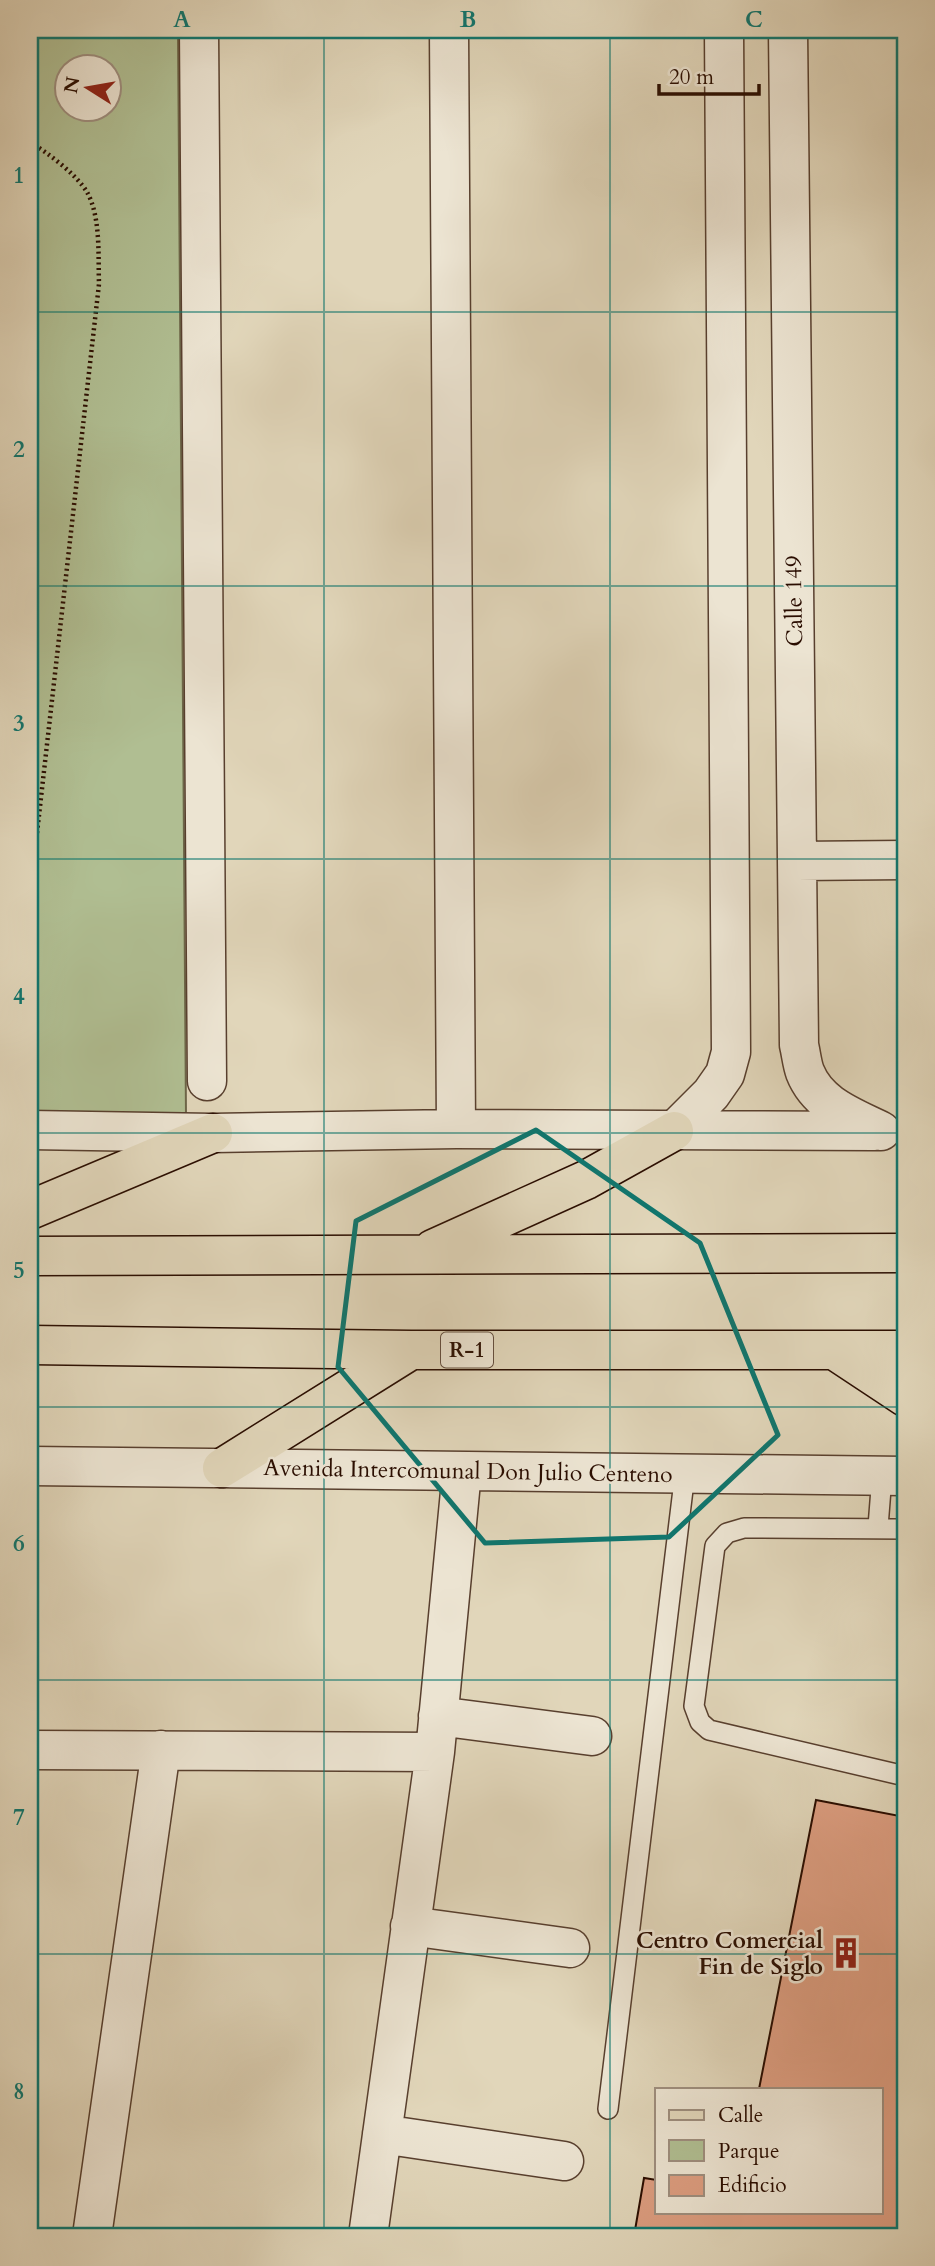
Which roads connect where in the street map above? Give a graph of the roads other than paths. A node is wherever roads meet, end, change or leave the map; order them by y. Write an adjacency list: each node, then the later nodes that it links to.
1 (199, 30): 7 (street)
2 (449, 30): 8 (street)
3 (724, 30): 11 (street)
4 (788, 30): 6 (street, Calle 149)
5 (905, 860): 6 (street)
6 (796, 861): 10 (street, Calle 149)
7 (207, 1081)
8 (456, 1129): 11 (street); 12 (street)
9 (30, 1130): 12 (street)
10 (893, 1130): 11 (street)
11 (674, 1131): 15 (main road)
12 (213, 1133): 13 (main road)
13 (30, 1210)
14 (905, 1253): 15 (main road)
15 (418, 1255): 16 (main road)
16 (30, 1256)
17 (30, 1345): 18 (main road, R-1)
18 (411, 1350): 20 (main road, R-1); 23 (main road)
19 (905, 1350): 20 (main road, R-1)
20 (837, 1352): 21 (main road)
21 (905, 1397)
22 (30, 1465): 23 (street, Avenida Intercomunal Don Julio Centeno)
23 (222, 1468): 24 (street, Avenida Intercomunal Don Julio Centeno)
24 (462, 1471): 25 (street, Avenida Intercomunal Don Julio Centeno); 29 (street)
25 (685, 1473): 26 (street, Avenida Intercomunal Don Julio Centeno); 36 (lane)
26 (893, 1476): 27 (lane)
27 (878, 1527): 28 (lane); 33 (lane)
28 (905, 1529)
29 (437, 1734): 30 (street); 32 (street); 34 (street)
30 (592, 1736)
31 (30, 1749): 32 (street)
32 (161, 1750): 39 (street)
33 (905, 1776)
34 (410, 1926): 35 (street); 37 (street)
35 (569, 1948)
36 (608, 2109)
37 (382, 2134): 38 (street); 40 (street)
38 (564, 2161)
39 (92, 2236)
40 (368, 2236)

